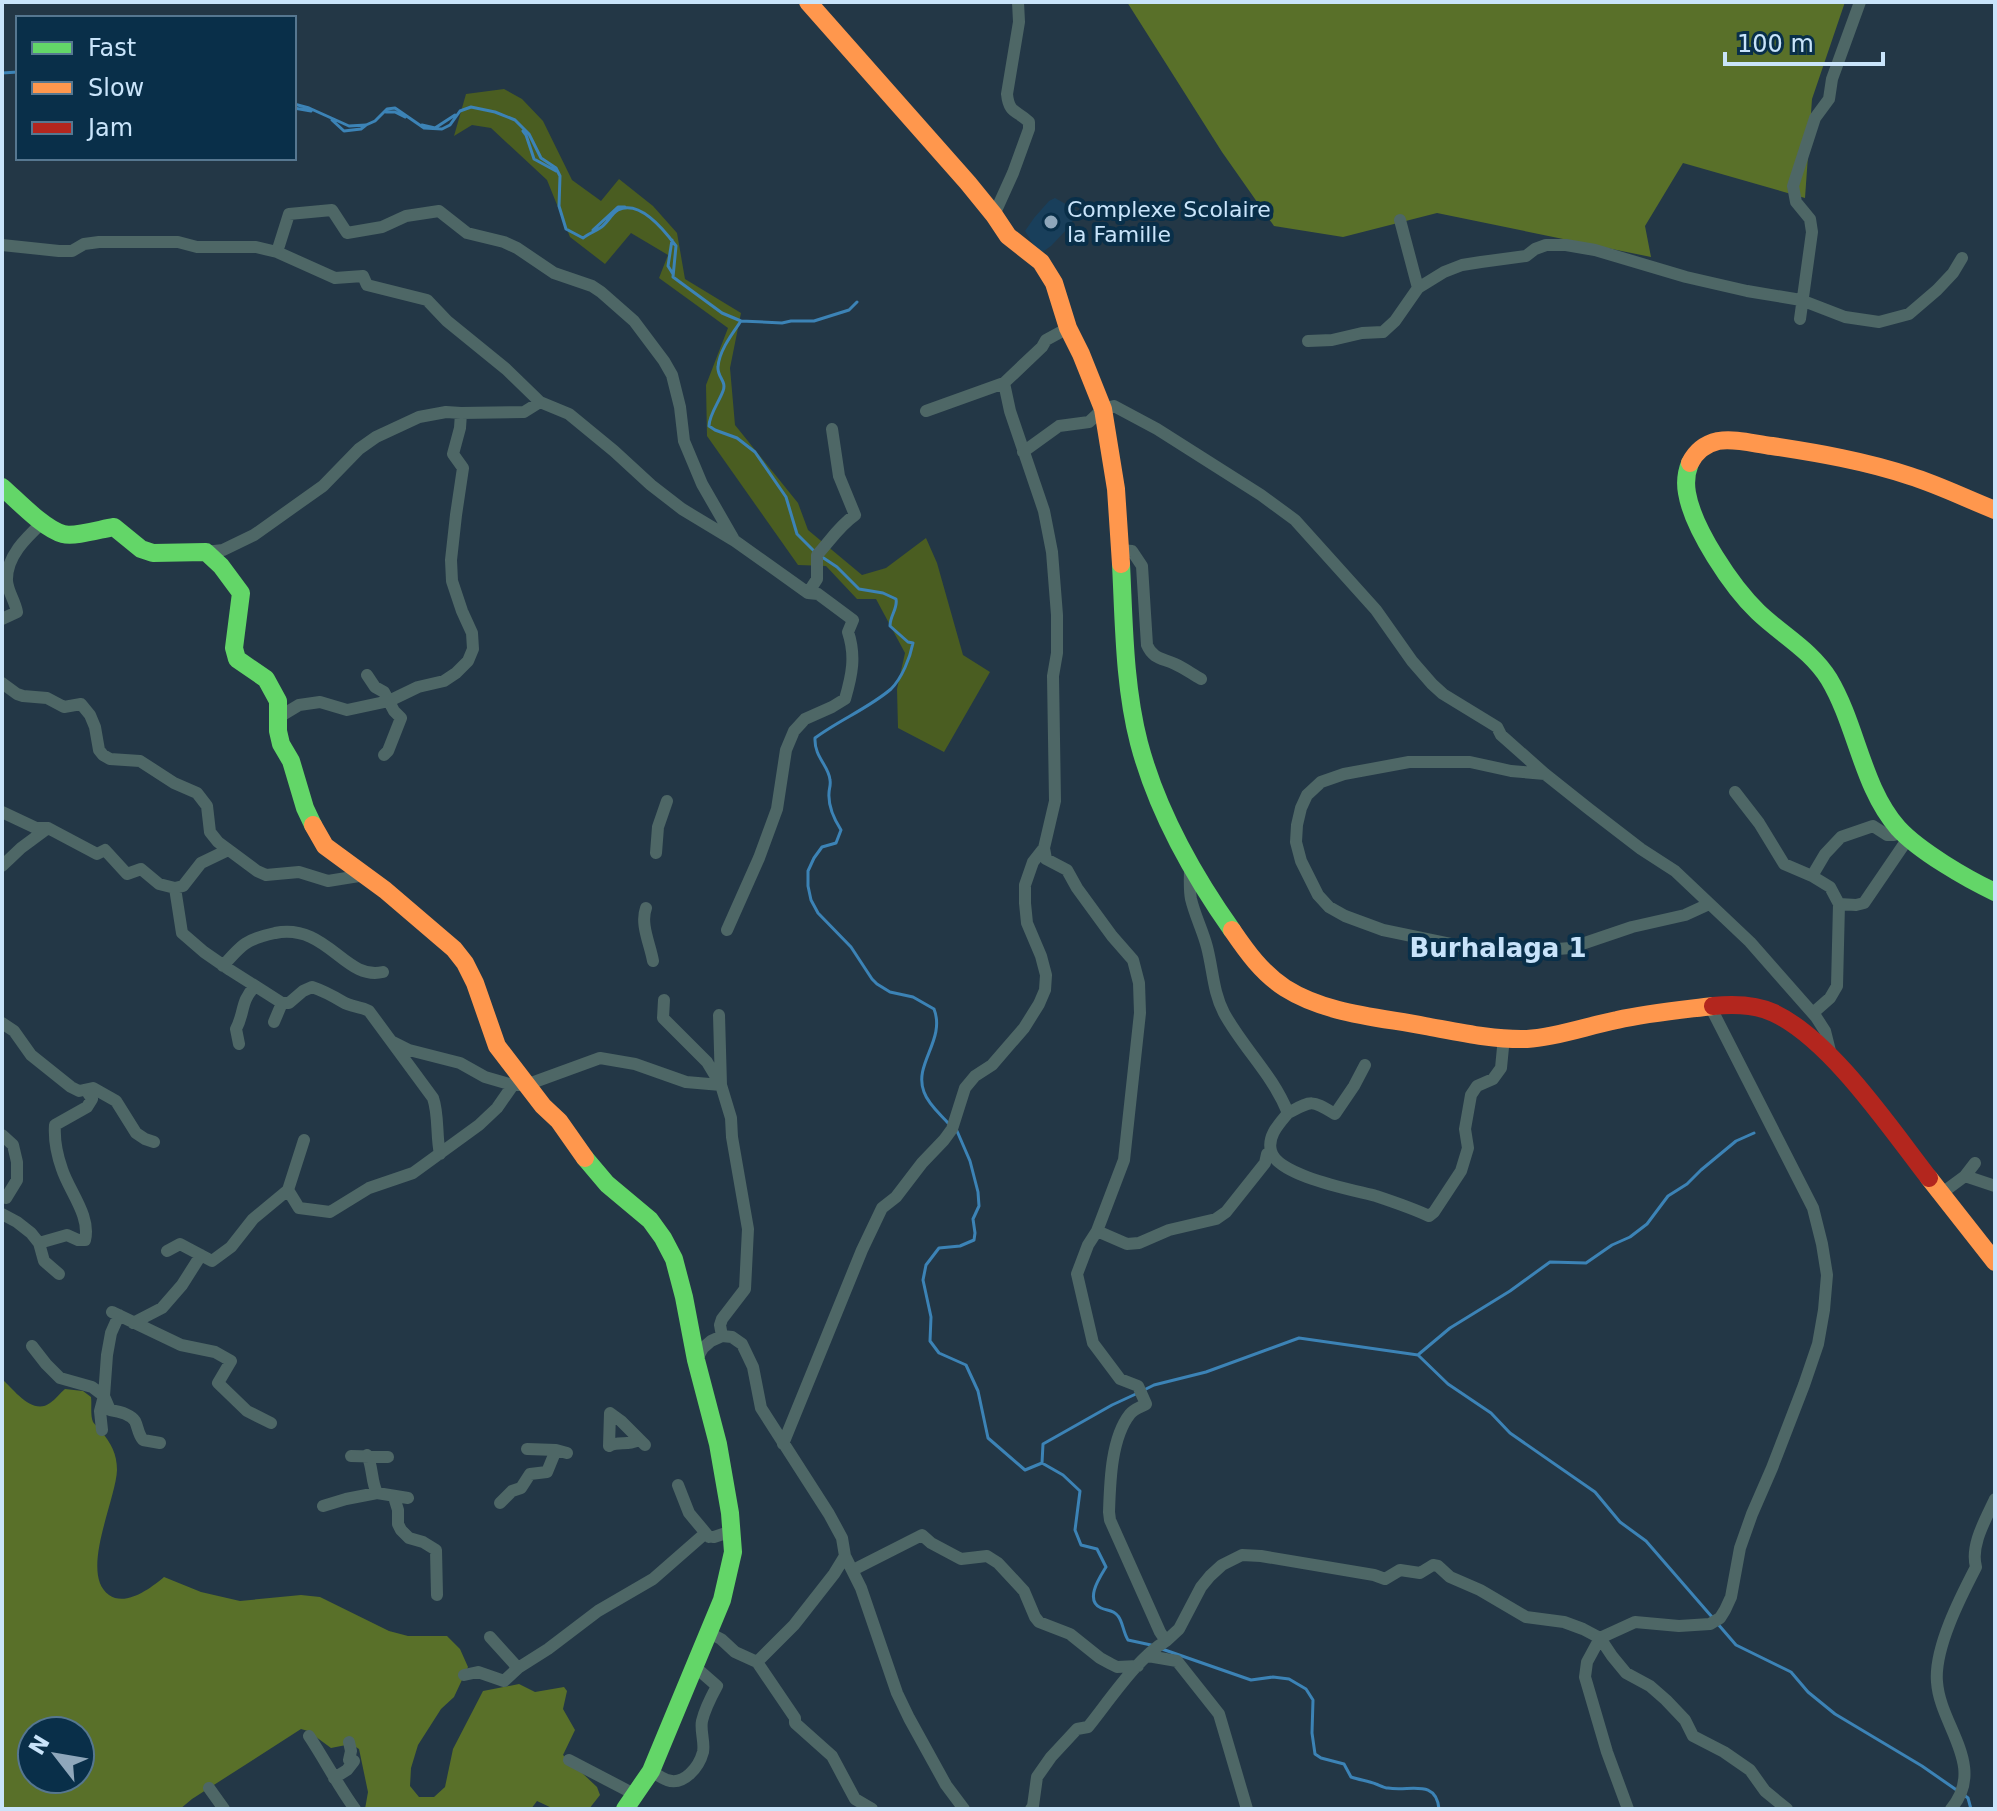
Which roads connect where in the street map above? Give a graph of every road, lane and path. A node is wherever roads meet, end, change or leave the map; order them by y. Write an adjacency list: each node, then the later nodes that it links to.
1 (808, 2): 4 (street)
2 (1018, 2): 4 (street)
3 (1860, 2): 10 (street)
4 (994, 215): 12 (street)
5 (1400, 220): 9 (street)
6 (2, 245): 7 (street)
7 (277, 252): 15 (street); 24 (street)
8 (1962, 258): 10 (street)
9 (1418, 288): 10 (street); 13 (street)
10 (1801, 300): 11 (street)
11 (1800, 319)
12 (1068, 328): 14 (street); 16 (street)
13 (1308, 341)
14 (1004, 383): 17 (street); 20 (street)
15 (540, 402): 18 (street); 24 (street)
16 (1103, 409): 20 (street); 25 (street); 35 (street)
17 (926, 411)
18 (461, 413): 26 (street); 32 (street)
19 (832, 429): 27 (street)
20 (1023, 452): 41 (street)
21 (2, 487): 23 (street)
22 (1995, 510): 40 (street)
23 (43, 522): 26 (street); 28 (street)
24 (735, 541): 27 (street)
25 (1121, 550): 30 (street); 45 (street)
26 (206, 552): 33 (street)
27 (808, 593): 53 (street)
28 (2, 619)
29 (367, 675): 32 (street)
30 (1201, 679)
31 (2, 683): 42 (street)
32 (389, 701): 33 (street); 34 (street)
33 (279, 717): 46 (street)
34 (384, 755)
35 (1545, 774): 50 (street); 50 (street)
36 (1735, 792): 47 (street)
37 (667, 801): 43 (street)
38 (2, 812): 39 (street)
39 (48, 828): 44 (street); 48 (street)
40 (1904, 833): 47 (street); 49 (street); 51 (street)
41 (1044, 848): 86 (street); 102 (street)
42 (228, 850): 46 (street); 48 (street)
43 (656, 853)
44 (2, 866)
45 (1190, 866): 65 (street); 73 (street)
46 (365, 875): 70 (street)
47 (1812, 876): 51 (street)
48 (175, 888): 55 (street)
49 (1995, 892)
50 (1709, 904): 61 (street)
51 (1839, 904): 61 (street)
52 (646, 908): 54 (street)
53 (727, 930)
54 (653, 961)
55 (223, 966): 56 (street); 57 (street)
56 (383, 972)
57 (255, 986): 59 (street); 67 (street)
58 (664, 1000): 71 (street)
59 (282, 1003): 63 (street); 66 (street)
60 (1710, 1006): 65 (street); 68 (street); 121 (street)
61 (1813, 1013): 68 (street)
62 (719, 1015): 71 (street)
63 (274, 1022)
64 (2, 1023): 72 (street)
65 (1504, 1037): 77 (street)
66 (389, 1040): 70 (street); 78 (street)
67 (239, 1044)
68 (1832, 1058): 83 (street)
69 (1365, 1065): 73 (street)
70 (520, 1085): 71 (street); 78 (street); 97 (street)
71 (721, 1085): 93 (street)
72 (86, 1090): 76 (street); 87 (street)
73 (1288, 1113): 77 (street)
74 (2, 1135): 84 (street)
75 (304, 1140): 82 (street)
76 (154, 1142)
77 (1271, 1153): 86 (street)
78 (440, 1154): 82 (street)
79 (1975, 1163): 80 (street)
80 (1965, 1176): 81 (street); 83 (street)
81 (1995, 1186)
82 (288, 1190): 89 (street)
83 (1942, 1193): 90 (street)
84 (4, 1194): 85 (street)
85 (6, 1216): 87 (street)
86 (1097, 1231): 122 (street)
87 (39, 1243): 91 (street)
88 (167, 1251): 89 (street)
89 (201, 1255): 92 (street)
90 (1995, 1262)
91 (59, 1274)
92 (133, 1323): 95 (street); 98 (street)
93 (722, 1336): 97 (street); 102 (street)
94 (32, 1346): 98 (street)
95 (215, 1352): 96 (street); 99 (street)
96 (241, 1355)
97 (696, 1360): 114 (street)
98 (104, 1396): 100 (street); 101 (street)
99 (271, 1423)
100 (102, 1430)
101 (160, 1443)
102 (783, 1444): 116 (street)
103 (527, 1449): 112 (street)
104 (367, 1455): 105 (street); 106 (street); 108 (street)
105 (351, 1456)
106 (388, 1457)
107 (678, 1485): 115 (street)
108 (377, 1493): 109 (street); 113 (street)
109 (394, 1497): 110 (street); 118 (street)
110 (408, 1498)
111 (1995, 1499): 146 (street)
112 (500, 1503)
113 (323, 1506)
114 (732, 1531): 115 (street); 119 (street)
115 (709, 1537): 126 (street)
116 (845, 1556): 117 (street); 124 (street)
117 (853, 1570): 125 (street); 141 (street)
118 (437, 1595)
119 (709, 1633): 124 (street); 127 (street)
120 (490, 1637): 126 (street)
121 (1600, 1638): 122 (street); 144 (street); 145 (street)
122 (1166, 1641): 123 (street)
123 (1148, 1656): 125 (street); 143 (street)
124 (757, 1662): 132 (street)
125 (1138, 1666): 142 (street)
126 (518, 1668): 128 (street)
127 (692, 1669): 134 (street); 134 (street)
128 (464, 1675)
129 (309, 1736): 135 (street)
130 (349, 1742): 135 (street)
131 (845, 1748): 132 (street)
132 (832, 1756): 140 (street)
133 (569, 1760): 137 (street)
134 (651, 1771): 137 (street)
135 (334, 1778): 139 (street)
136 (209, 1788): 138 (street)
137 (630, 1802)
138 (224, 1809)
139 (355, 1809)
140 (872, 1809)
141 (964, 1809)
142 (1031, 1809)
143 (1247, 1809)
144 (1628, 1809)
145 (1787, 1809)
146 (1951, 1809)

